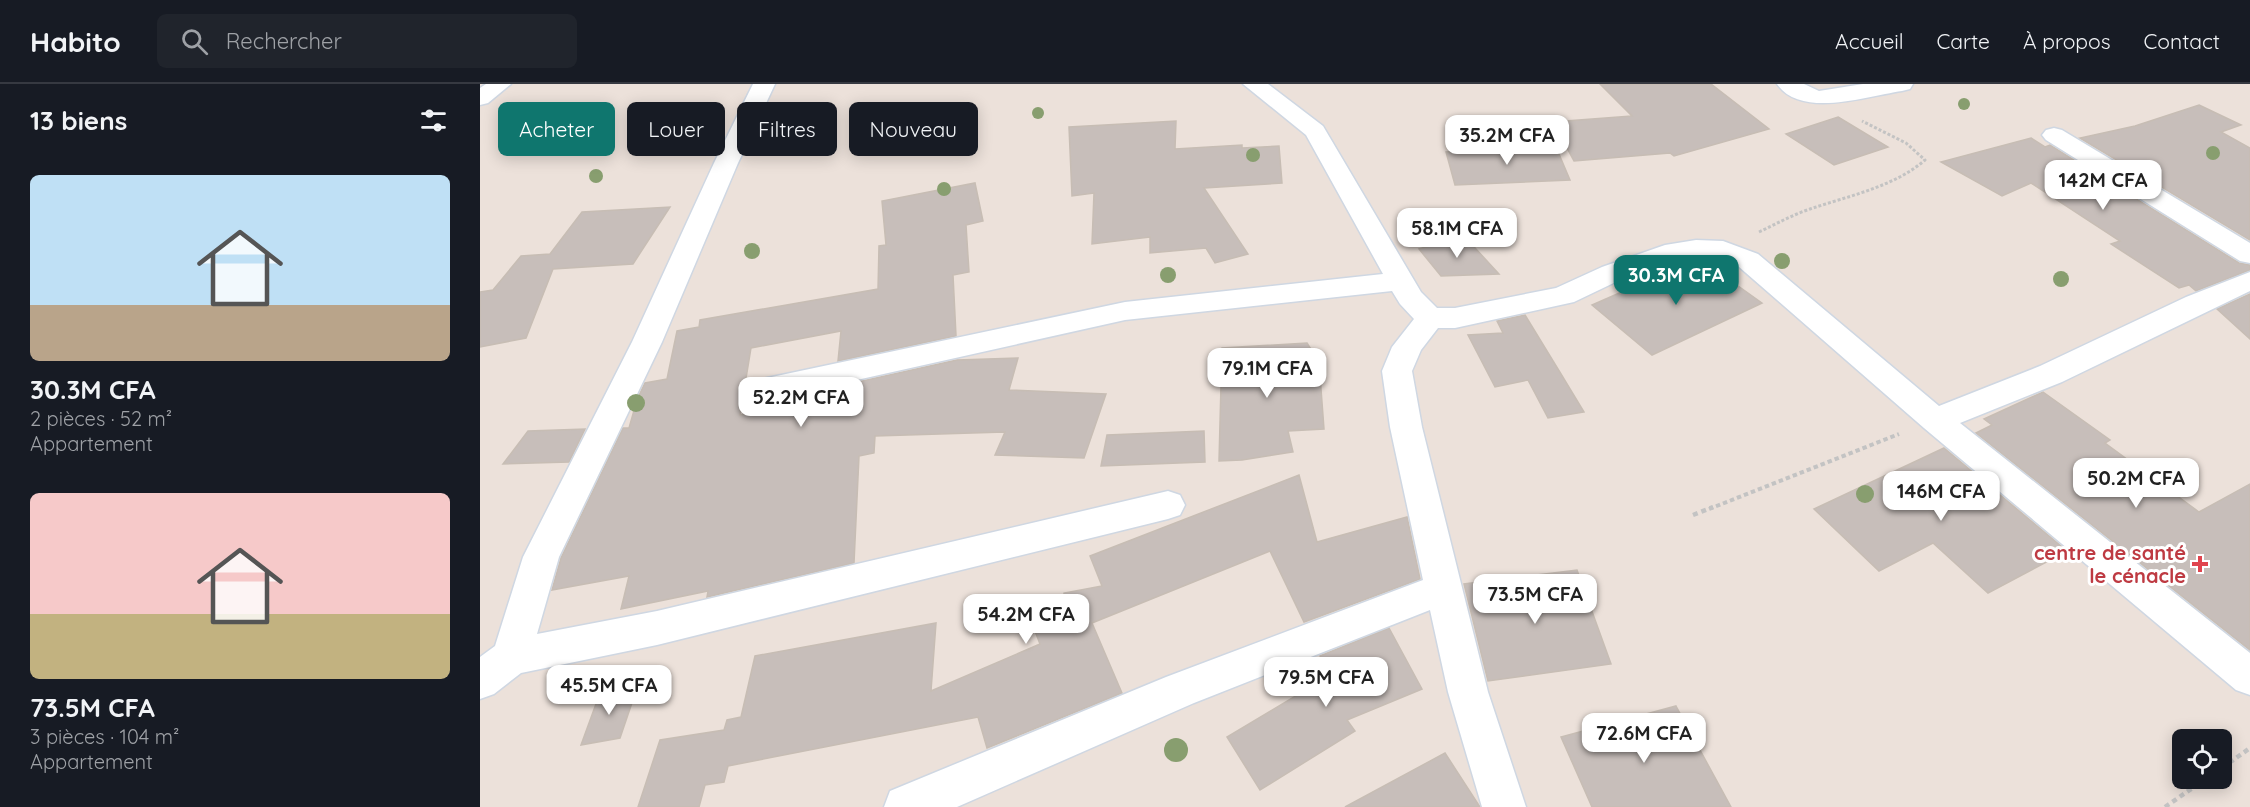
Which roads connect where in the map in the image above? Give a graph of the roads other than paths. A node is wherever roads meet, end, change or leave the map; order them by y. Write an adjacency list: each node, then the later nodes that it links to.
1 (500, 84): 6 (street)
2 (764, 84): 16 (street)
3 (1254, 84): 10 (street)
4 (1788, 84): 5 (street)
5 (1902, 84)
6 (480, 98)
7 (2054, 135): 8 (street)
8 (2250, 255)
9 (2250, 280): 13 (street)
10 (1401, 281): 11 (street); 12 (street)
11 (1430, 318): 13 (street); 15 (street)
12 (767, 389)
13 (1935, 420): 17 (street)
14 (1168, 505): 16 (street)
15 (1444, 588): 19 (street); 20 (street)
16 (511, 657): 18 (street)
17 (2250, 677)
18 (480, 681)
19 (906, 807)
20 (1504, 807)

